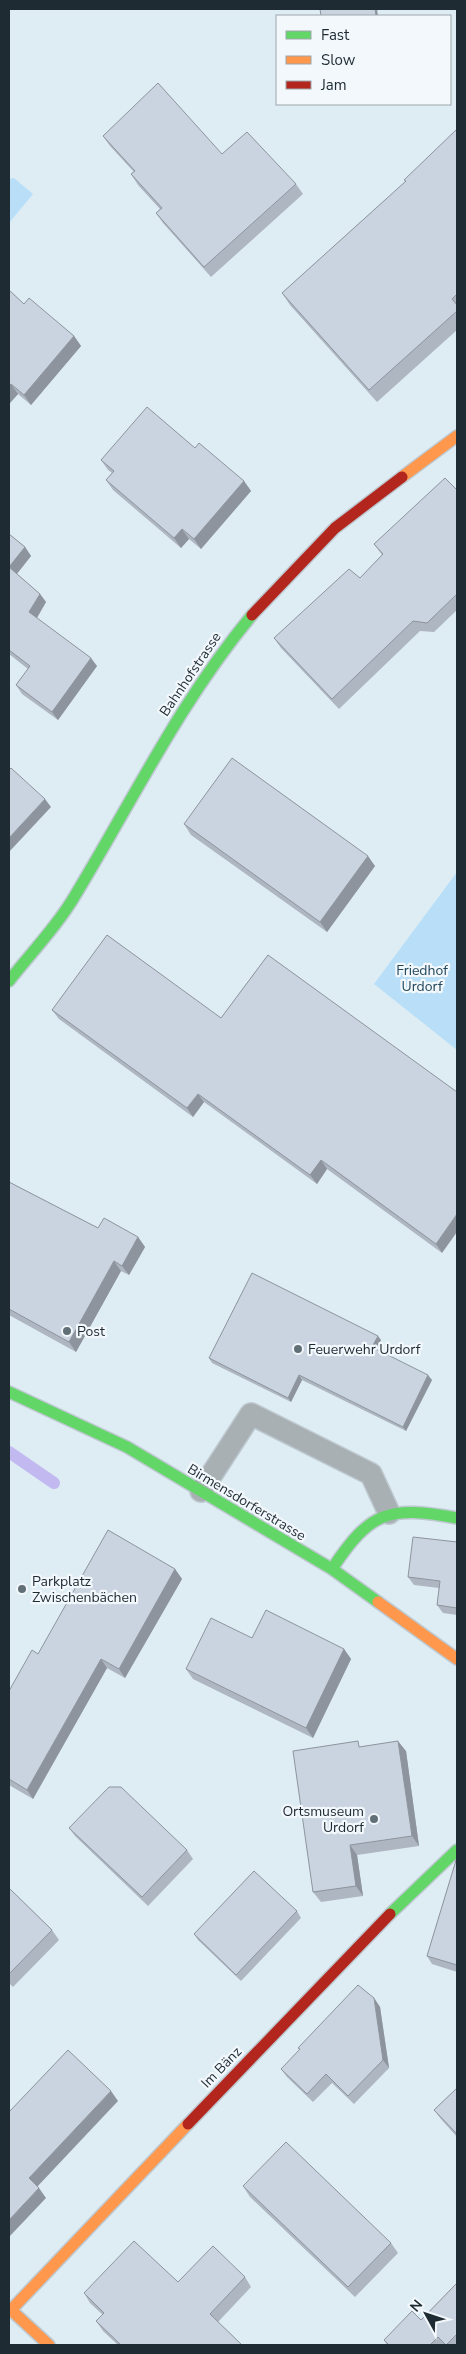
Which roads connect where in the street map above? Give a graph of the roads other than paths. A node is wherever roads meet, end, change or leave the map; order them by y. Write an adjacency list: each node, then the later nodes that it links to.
1 (457, 436): 2 (street, Bahnhofstrasse)
2 (9, 981)
3 (9, 1392): 4 (street, Birmensdorferstrasse)
4 (201, 1491): 5 (lane); 7 (street, Birmensdorferstrasse)
5 (389, 1514): 6 (street); 7 (street)
6 (457, 1518)
7 (332, 1569): 8 (street, Birmensdorferstrasse)
8 (457, 1659)
9 (457, 1850): 10 (street, Im Bänz)
10 (49, 2345)

